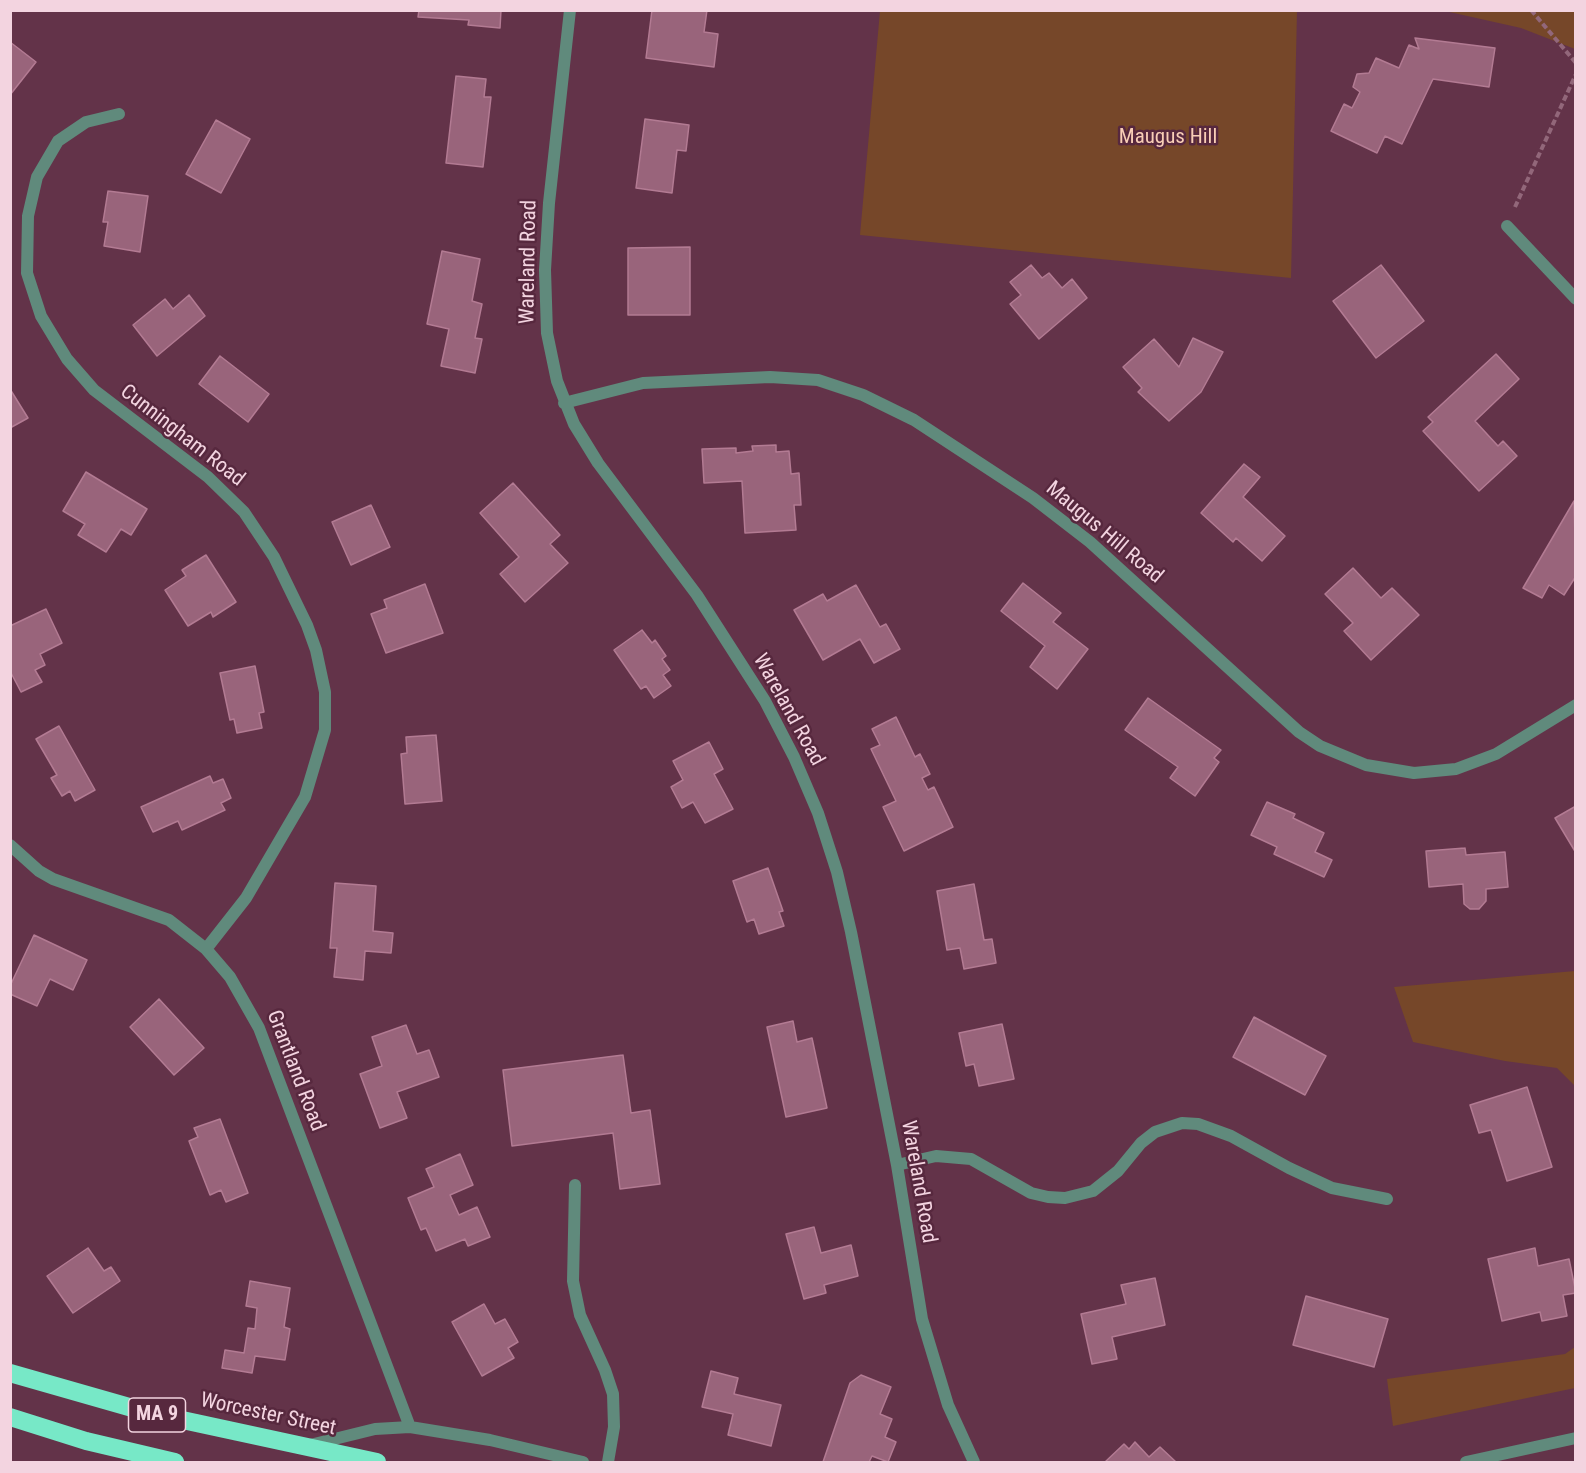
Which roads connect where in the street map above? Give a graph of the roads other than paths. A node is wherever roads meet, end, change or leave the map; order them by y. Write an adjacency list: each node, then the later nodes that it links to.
1 (570, 10): 5 (street, Wareland Road)
2 (119, 114): 8 (street, Cunningham Road)
3 (1507, 226): 4 (street)
4 (1575, 299)
5 (564, 403): 6 (street, Maugus Hill Road); 9 (street, Wareland Road)
6 (1575, 705)
7 (10, 845): 8 (street, Grantland Road)
8 (206, 949): 14 (street, Grantland Road)
9 (897, 1166): 11 (street); 21 (street, Wareland Road)
10 (575, 1185): 20 (street)
11 (1387, 1199)
12 (10, 1373): 16 (highway, Worcester Street / MA 9)
13 (10, 1417): 17 (highway, MA 9)
14 (410, 1427): 16 (street); 19 (street)
15 (1575, 1438): 22 (street)
16 (306, 1446): 18 (highway, Worcester Street / MA 9)
17 (175, 1462)
18 (377, 1462)
19 (583, 1462)
20 (608, 1462)
21 (974, 1462)
22 (1466, 1462)

